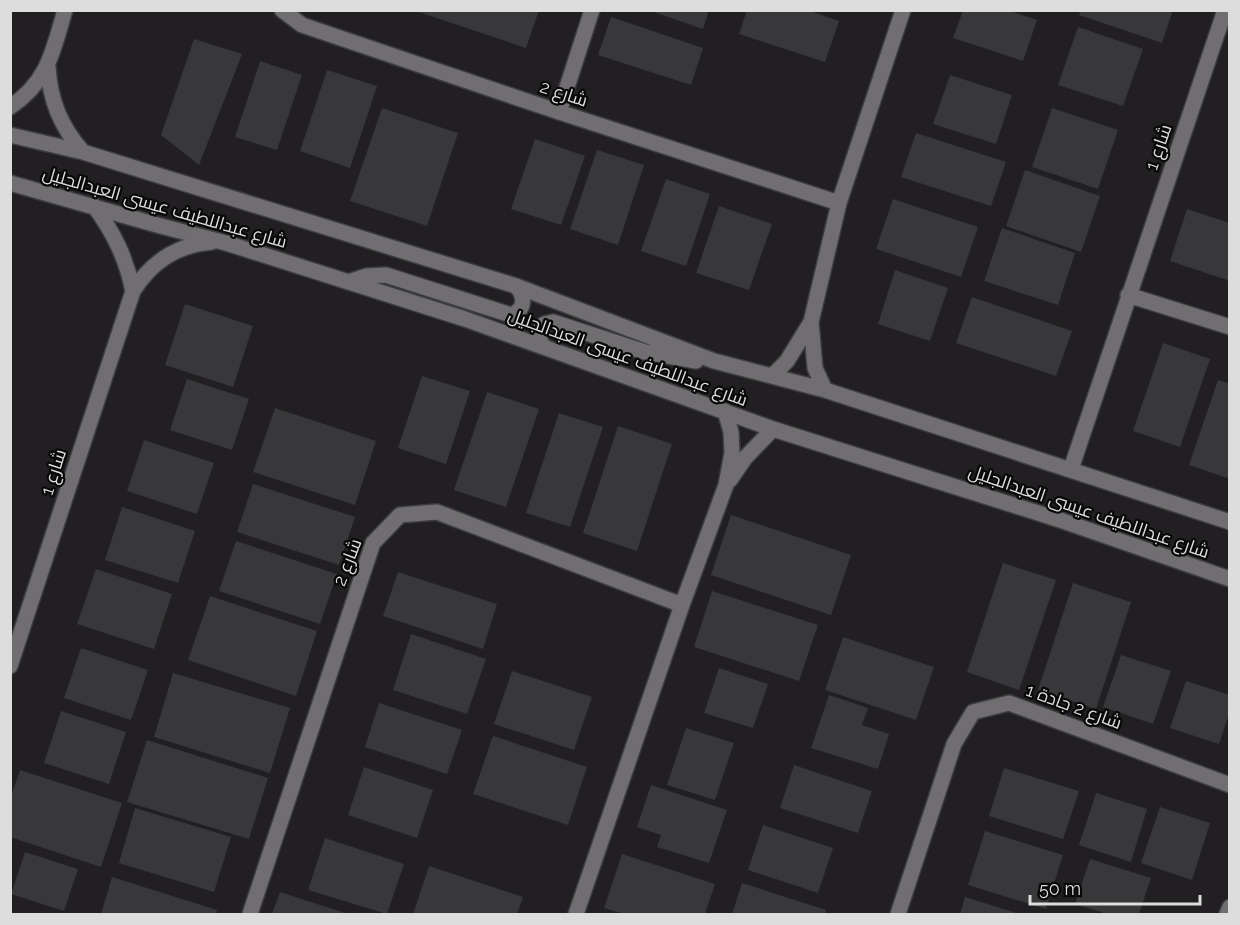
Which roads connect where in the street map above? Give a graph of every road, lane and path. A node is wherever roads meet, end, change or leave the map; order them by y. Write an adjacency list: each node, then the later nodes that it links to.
1 (65, 10): 6 (street)
2 (282, 10): 8 (street, شارع 2)
3 (592, 10): 8 (street)
4 (903, 10): 12 (street)
5 (1225, 10): 18 (street, شارع 1)
6 (48, 68): 7 (street); 10 (street)
7 (10, 108)
8 (559, 112): 12 (street, شارع 2)
9 (10, 135): 10 (street, شارع عبداللطيف عيسى العبدالجليل)
10 (83, 152): 16 (street, شارع عبداللطيف عيسى العبدالجليل)
11 (10, 183): 13 (street, شارع عبداللطيف عيسى العبدالجليل)
12 (839, 202): 19 (street)
13 (94, 206): 14 (street, شارع عبداللطيف عيسى العبدالجليل); 17 (street)
14 (226, 243): 15 (street, شارع عبداللطيف عيسى العبدالجليل); 17 (street, شارع 1)
15 (348, 282): 16 (street); 21 (street, شارع عبداللطيف عيسى العبدالجليل)
16 (516, 286): 22 (street, شارع عبداللطيف عيسى العبدالجليل)
17 (133, 291): 32 (street, شارع 1)
18 (1128, 295): 20 (street); 27 (street, شارع 1)
19 (811, 322): 23 (street); 24 (street)
20 (1230, 327)
21 (546, 348): 22 (street); 25 (street, شارع عبداللطيف عيسى العبدالجليل)
22 (714, 361): 23 (street, شارع عبداللطيف عيسى العبدالجليل)
23 (773, 375): 24 (street, شارع عبداللطيف عيسى العبدالجليل)
24 (825, 390): 27 (street, شارع عبداللطيف عيسى العبدالجليل)
25 (725, 411): 26 (street, شارع عبداللطيف عيسى العبدالجليل); 28 (street)
26 (773, 429): 28 (street); 30 (street, شارع عبداللطيف عيسى العبدالجليل)
27 (1071, 469): 29 (street, شارع عبداللطيف عيسى العبدالجليل)
28 (726, 485): 31 (street)
29 (1230, 522)
30 (1230, 579)
31 (682, 605): 35 (street, شارع 2); 36 (street)
32 (10, 666)
33 (1230, 785): 37 (street, شارع 2 جادة 1)
34 (1230, 907): 38 (street)
35 (250, 915)
36 (576, 915)
37 (898, 915)
38 (1227, 915)

